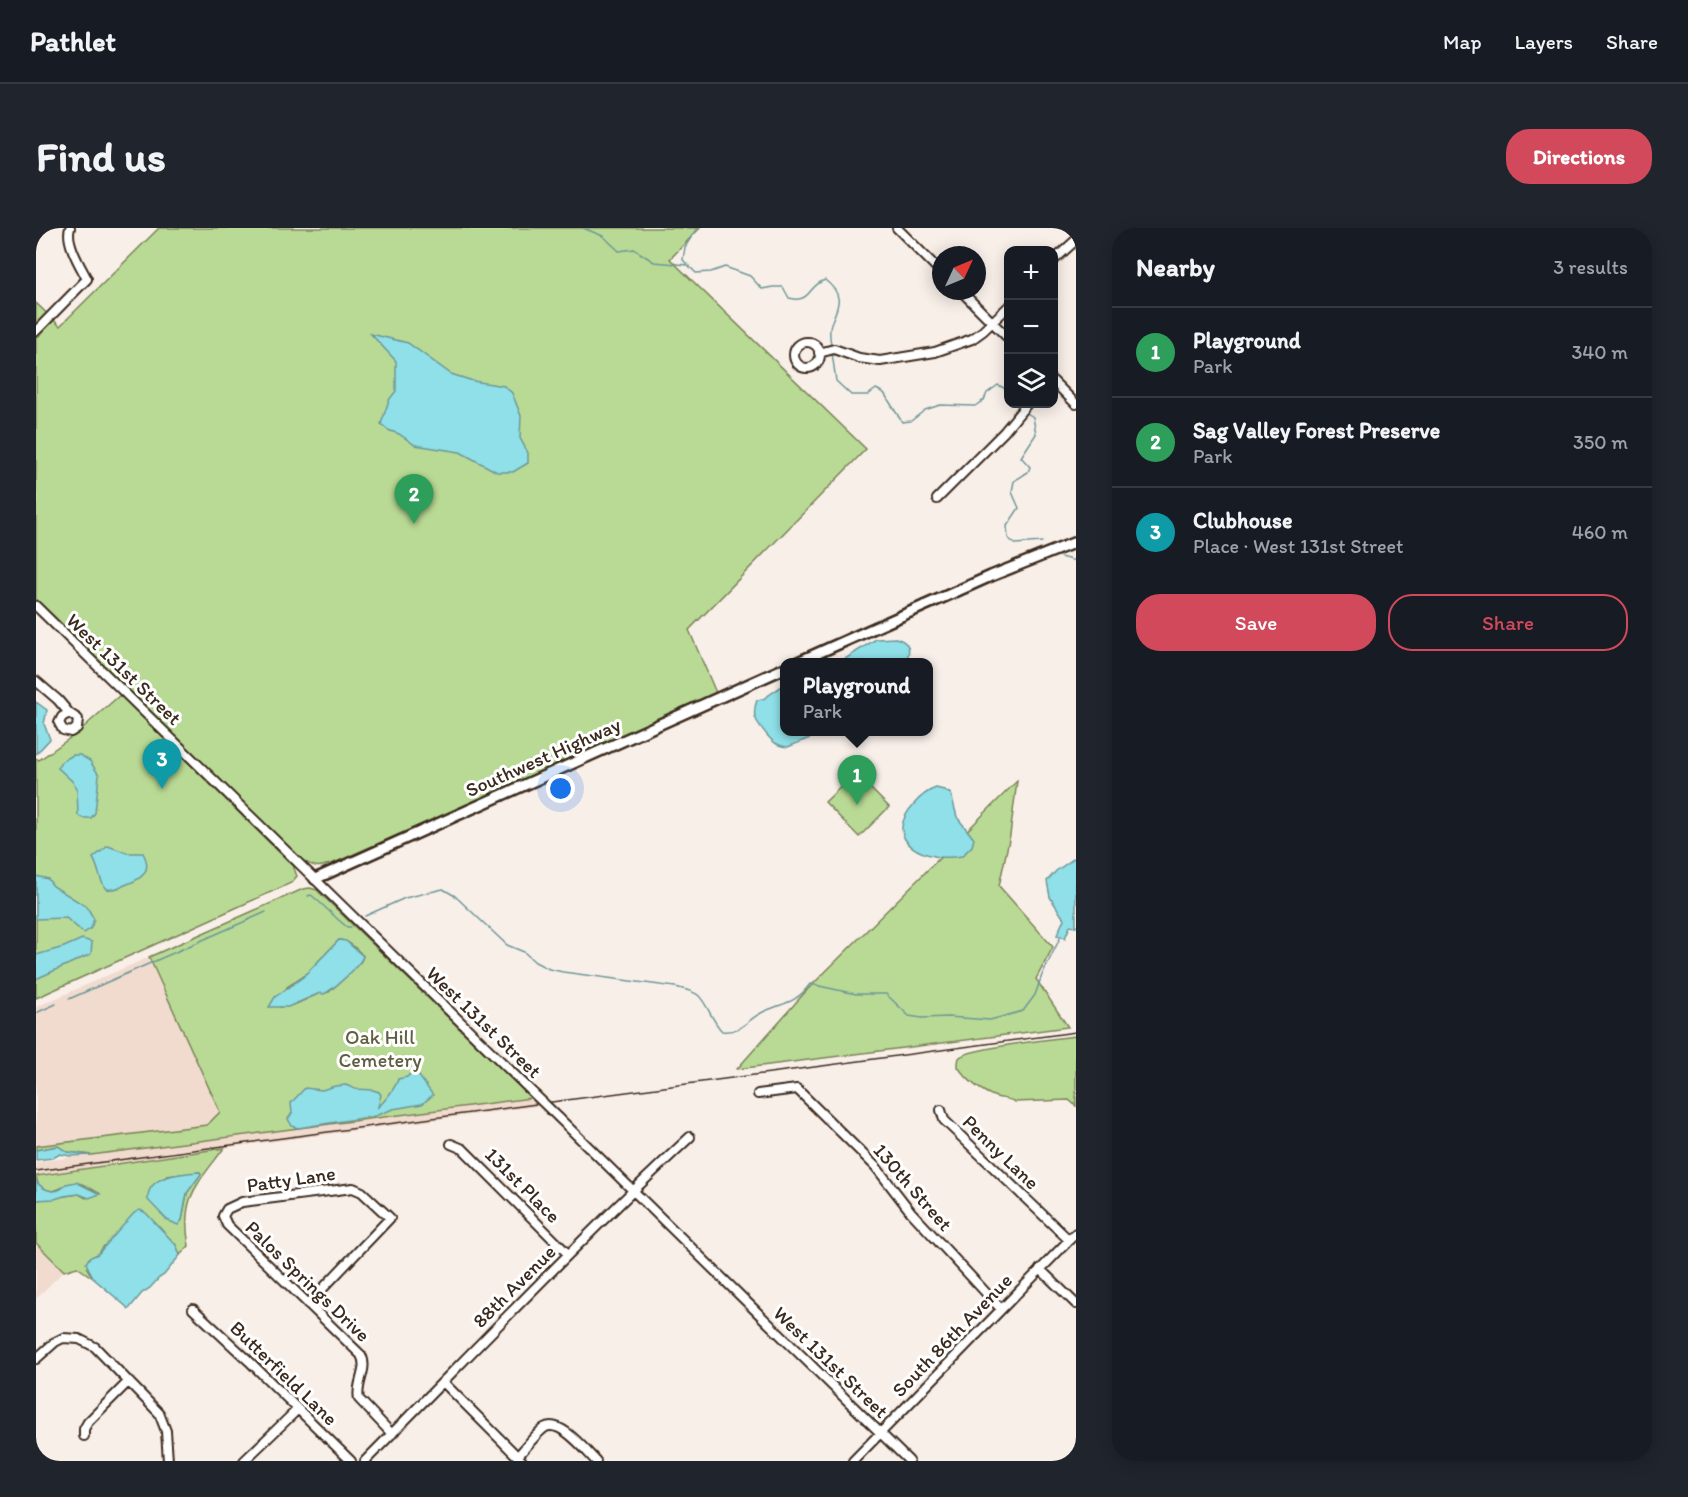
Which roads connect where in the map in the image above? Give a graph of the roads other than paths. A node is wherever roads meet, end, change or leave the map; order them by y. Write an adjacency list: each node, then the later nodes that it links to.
1 (70, 228): 9 (street)
2 (897, 228): 5 (street)
3 (1076, 240): 4 (street)
4 (1058, 256)
5 (932, 263)
6 (970, 300): 8 (street)
7 (1004, 311): 8 (street)
8 (993, 323): 10 (street); 11 (street)
9 (36, 331)
10 (1004, 334)
11 (827, 351)
12 (1058, 386): 13 (street)
13 (1076, 404)
14 (1024, 408): 15 (street)
15 (937, 499)
16 (1076, 542): 18 (main road)
17 (36, 606): 22 (street, West 131st Street)
18 (809, 658)
19 (780, 670): 22 (main road, Southwest Highway)
20 (36, 681): 21 (street)
21 (69, 713)
22 (315, 879): 27 (street, West 131st Street, bridge)
23 (758, 1094): 36 (street, 130th Street)
24 (941, 1110): 30 (street, Penny Lane)
25 (690, 1137): 27 (street, 88th Avenue)
26 (451, 1144): 31 (street, 131st Place)
27 (632, 1190): 31 (street, 88th Avenue); 41 (street, West 131st Street)
28 (224, 1212): 33 (street, Palos Springs Drive); 33 (street, Patty Lane)
29 (1076, 1233): 30 (street, South 86th Avenue)
30 (1069, 1240): 32 (street, South 86th Avenue)
31 (568, 1254): 39 (street, 88th Avenue)
32 (1040, 1269): 34 (street); 36 (street, South 86th Avenue)
33 (308, 1304): 42 (street, Palos Springs Drive)
34 (1076, 1304)
35 (193, 1309): 40 (street, Butterfield Lane)
36 (1001, 1309): 41 (street, South 86th Avenue)
37 (36, 1359): 38 (street)
38 (129, 1381): 43 (street); 45 (street)
39 (442, 1382): 42 (street, 88th Avenue); 44 (street)
40 (298, 1409): 46 (street); 47 (street, Butterfield Lane)
41 (880, 1433): 50 (street, South 86th Avenue); 51 (street, West 131st Street)
42 (392, 1434): 48 (street, 88th Avenue)
43 (84, 1436)
44 (520, 1458): 49 (street)
45 (168, 1461)
46 (244, 1461)
47 (351, 1461)
48 (365, 1461)
49 (596, 1461)
50 (853, 1461)
51 (909, 1461)

